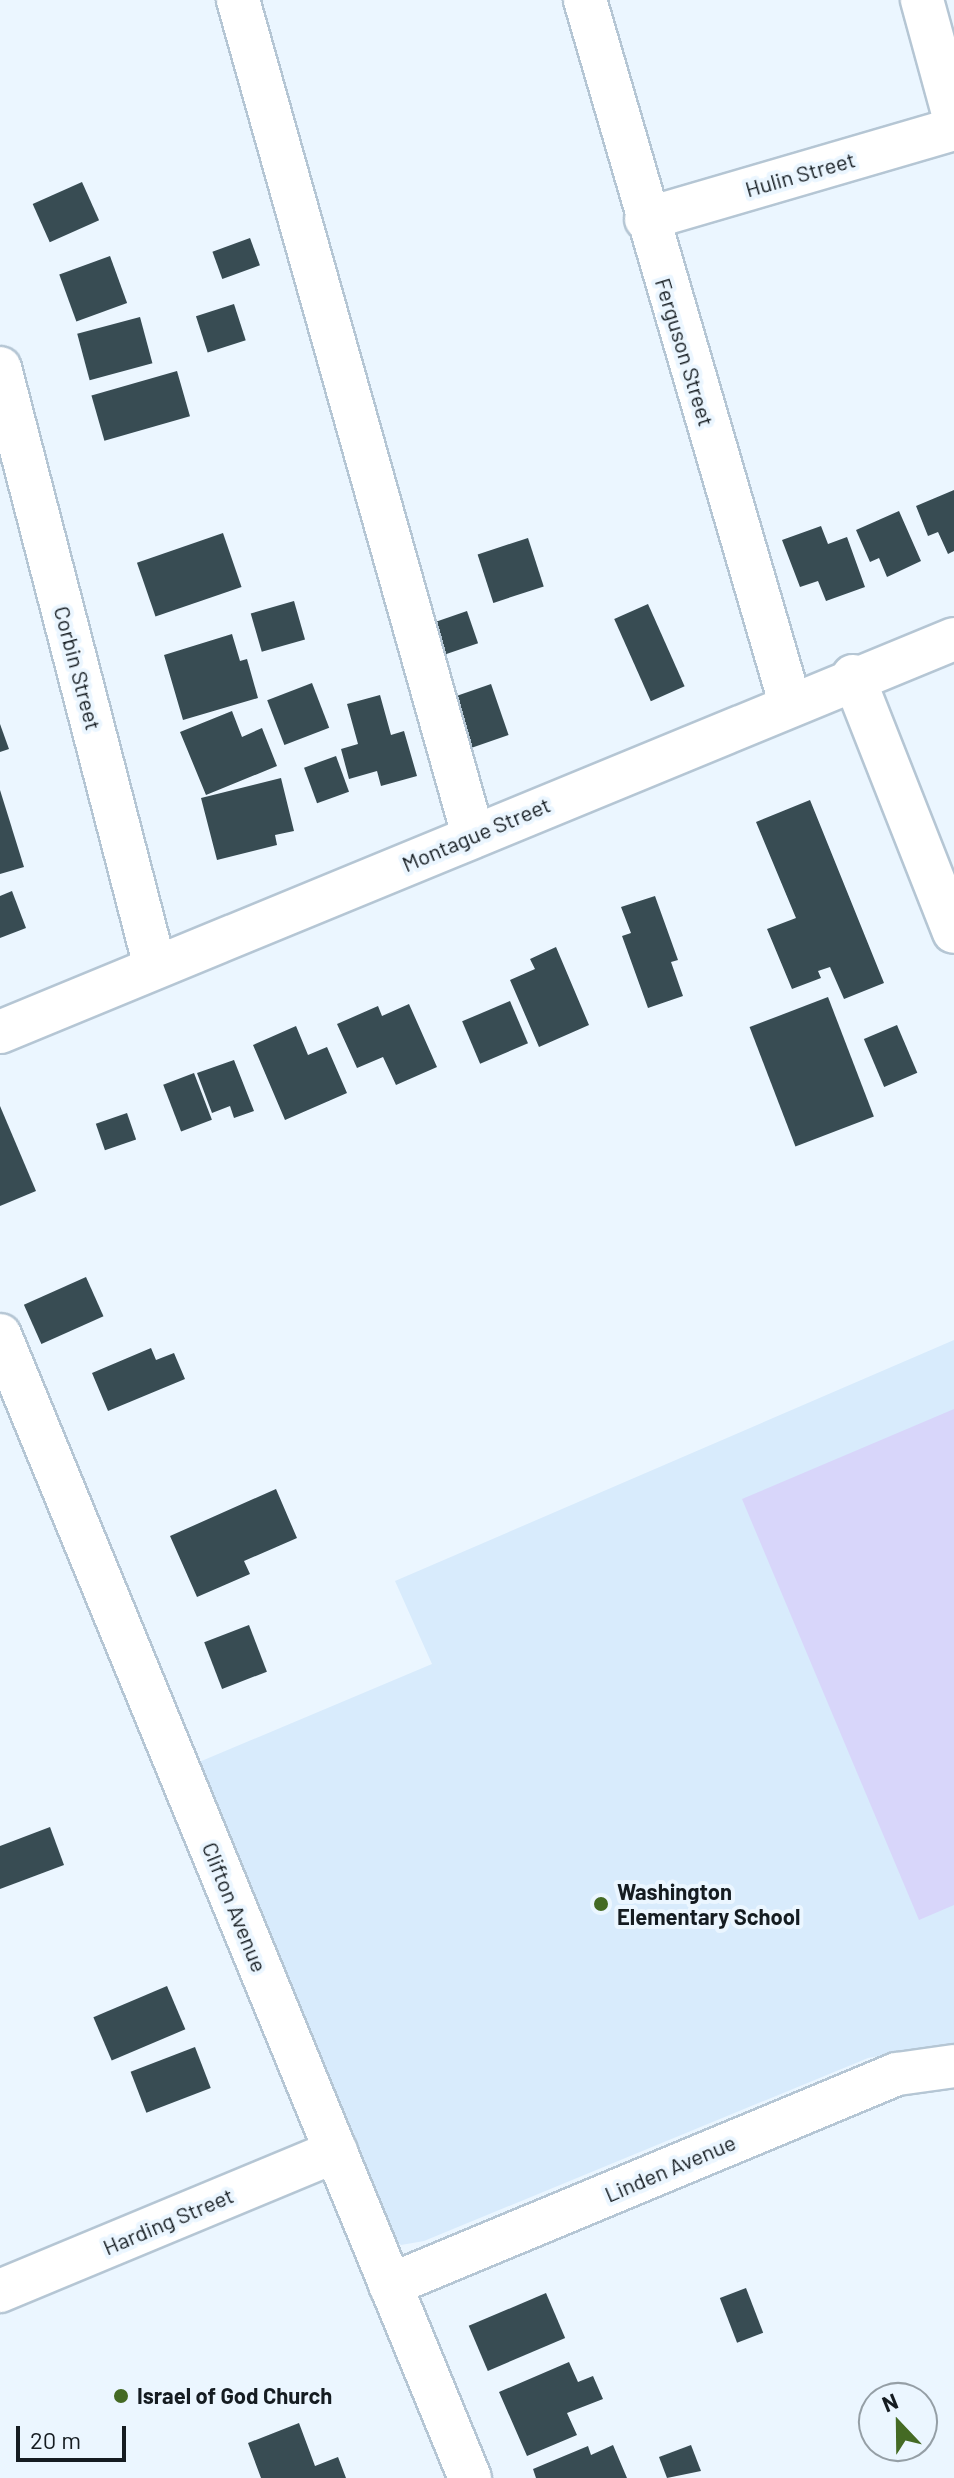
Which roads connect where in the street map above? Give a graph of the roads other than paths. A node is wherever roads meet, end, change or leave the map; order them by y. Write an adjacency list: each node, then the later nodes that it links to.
1 (238, 0): 11 (street)
2 (585, 0): 6 (street, Ferguson Street)
3 (922, 0): 4 (street)
4 (954, 117)
5 (954, 129): 6 (street, Hulin Street)
6 (646, 219): 10 (street, Ferguson Street)
7 (0, 368): 13 (street, Corbin Street)
8 (954, 639): 9 (street, Montague Street)
9 (853, 676): 10 (street, Montague Street); 12 (street)
10 (790, 703): 11 (street, Montague Street)
11 (473, 835): 13 (street, Montague Street)
12 (954, 932)
13 (155, 967): 14 (street, Montague Street)
14 (0, 1032)
15 (0, 1335): 17 (street, Clifton Avenue)
16 (954, 2066): 18 (street, Linden Avenue)
17 (336, 2151): 18 (street, Clifton Avenue); 19 (street, Harding Street)
18 (390, 2285): 20 (street, Clifton Avenue)
19 (0, 2291)
20 (470, 2478)

